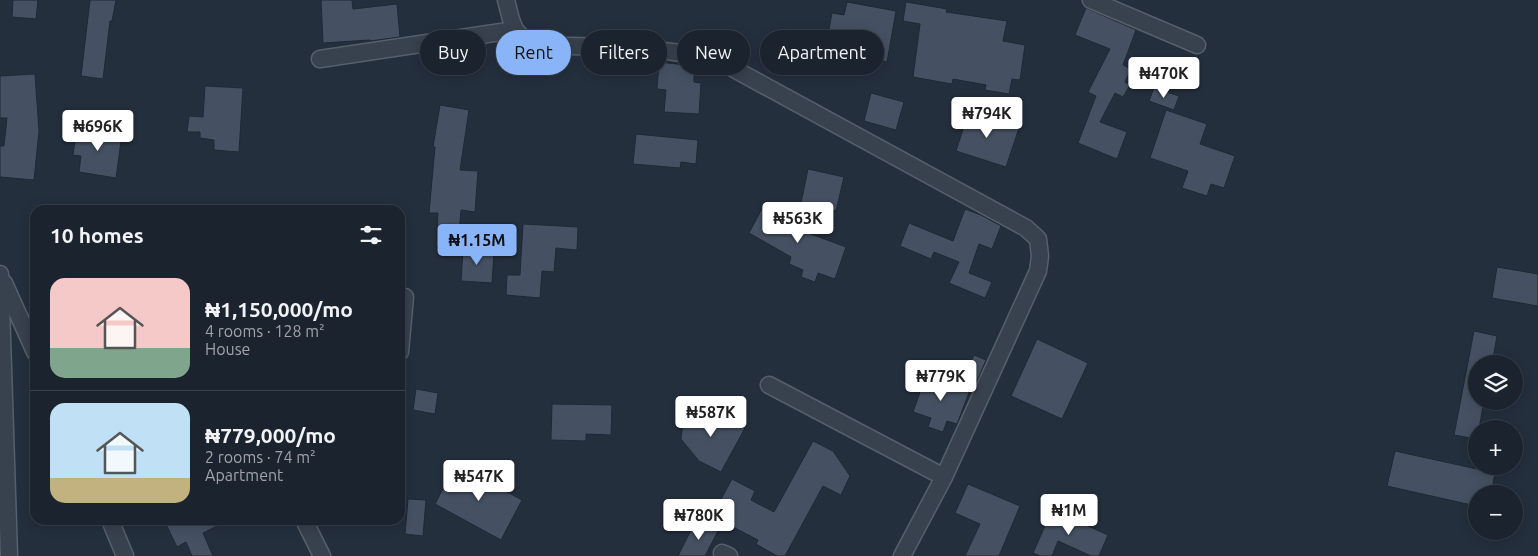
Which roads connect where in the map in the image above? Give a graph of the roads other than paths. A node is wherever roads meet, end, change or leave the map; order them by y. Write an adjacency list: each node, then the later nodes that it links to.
1 (506, 0): 3 (street)
2 (1091, 0): 5 (street)
3 (514, 30)
4 (496, 33): 7 (street)
5 (1197, 45)
6 (571, 47): 11 (street)
7 (320, 59)
8 (0, 273): 9 (street); 14 (street)
9 (30, 341)
10 (769, 385): 11 (street)
11 (944, 478): 17 (street)
12 (112, 525): 15 (street)
13 (306, 525): 16 (street)
14 (9, 556)
15 (125, 556)
16 (322, 556)
17 (902, 556)

